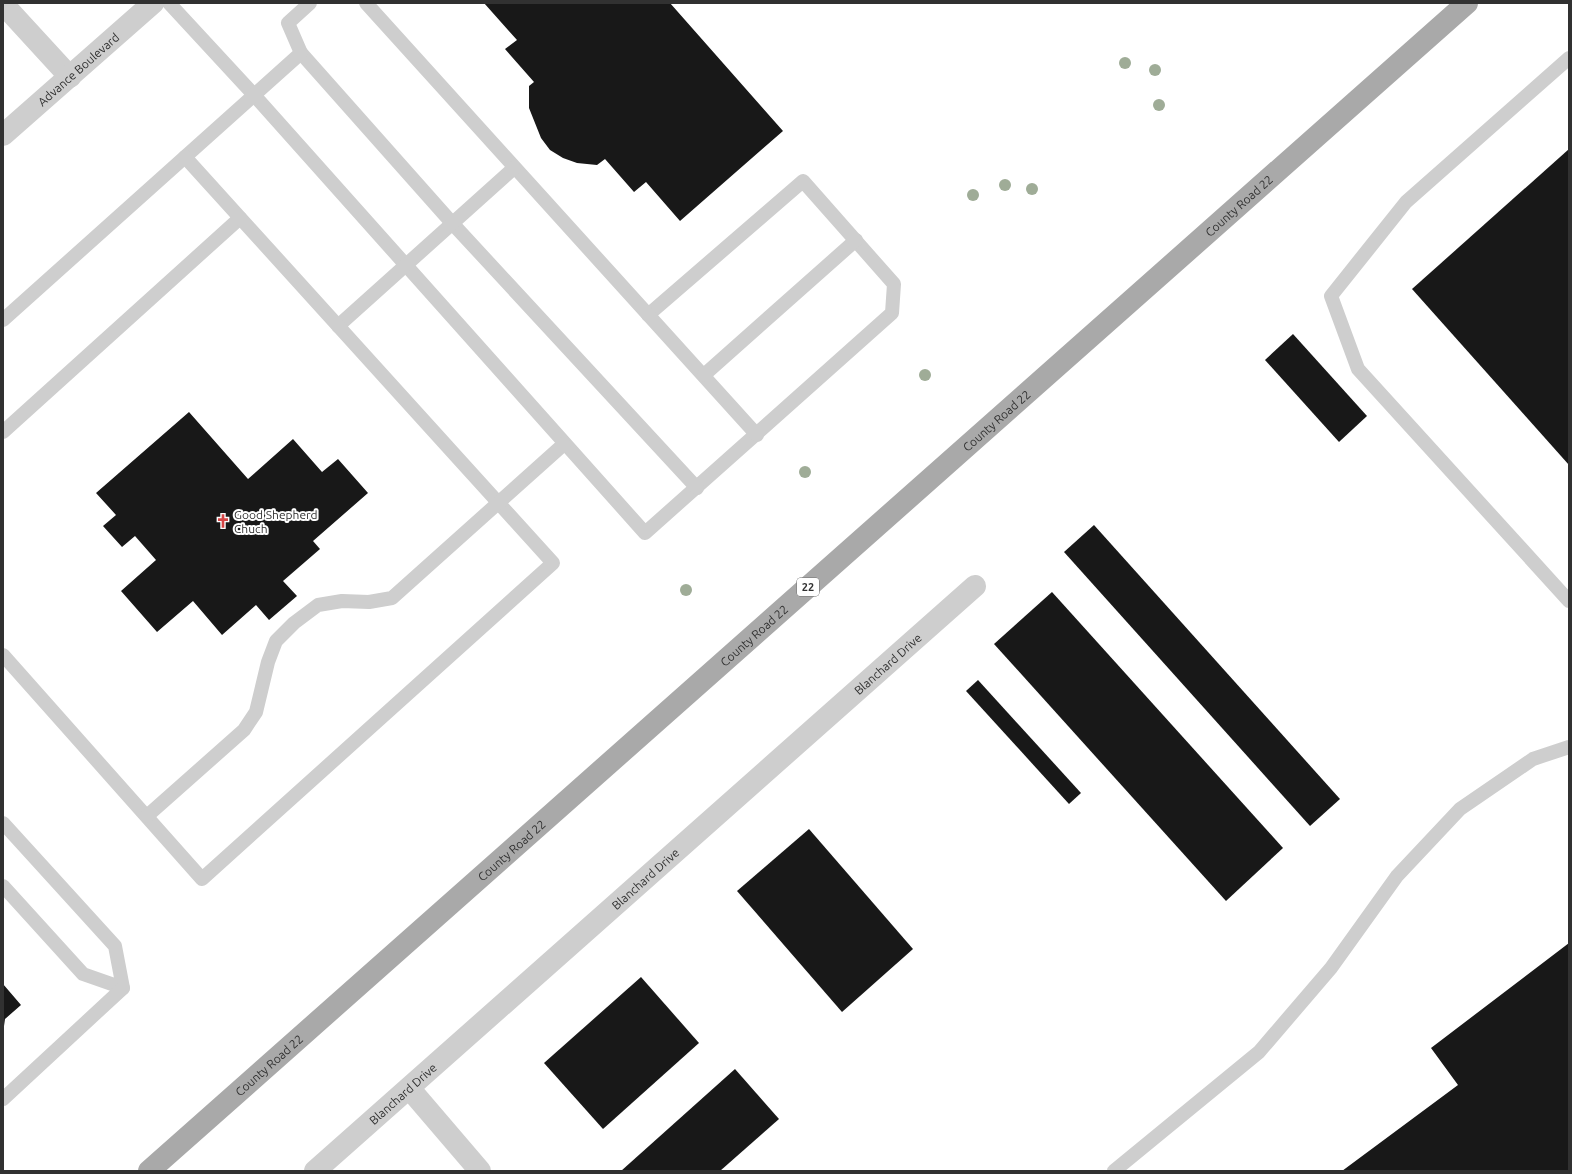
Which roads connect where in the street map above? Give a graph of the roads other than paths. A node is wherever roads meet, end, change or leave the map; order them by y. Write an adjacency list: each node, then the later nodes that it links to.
1 (153, 3): 9 (street, Advance Boulevard)
2 (169, 3): 10 (lane)
3 (310, 3): 7 (lane)
4 (366, 3): 13 (lane)
5 (1467, 3): 37 (main road, County Road 22 / 22)
6 (3, 4): 9 (street)
7 (301, 53): 10 (lane); 15 (lane)
8 (1569, 58): 28 (lane)
9 (70, 77): 11 (street, Advance Boulevard)
10 (254, 95): 12 (lane); 17 (lane)
11 (3, 135)
12 (186, 157): 14 (lane); 19 (lane)
13 (514, 168): 15 (lane); 18 (lane)
14 (240, 218): 20 (lane); 22 (lane)
15 (452, 223): 17 (lane); 25 (lane)
16 (856, 240): 18 (lane); 21 (lane); 23 (lane)
17 (406, 265): 20 (lane); 24 (lane)
18 (648, 315): 21 (lane)
19 (3, 320)
20 (338, 326): 26 (lane)
21 (704, 375): 23 (lane)
22 (3, 432)
23 (757, 435): 25 (lane)
24 (564, 444): 25 (lane); 26 (lane)
25 (697, 488)
26 (498, 503): 31 (lane); 31 (lane)
27 (975, 586): 35 (street, Blanchard Drive)
28 (1569, 602)
29 (3, 655): 31 (lane)
30 (1569, 747): 40 (lane)
31 (147, 816)
32 (3, 823): 34 (lane)
33 (3, 886): 34 (lane)
34 (123, 988): 36 (lane)
35 (409, 1088): 38 (street, Blanchard Drive); 39 (street)
36 (3, 1099)
37 (149, 1171)
38 (315, 1171)
39 (480, 1171)
40 (1114, 1171)

